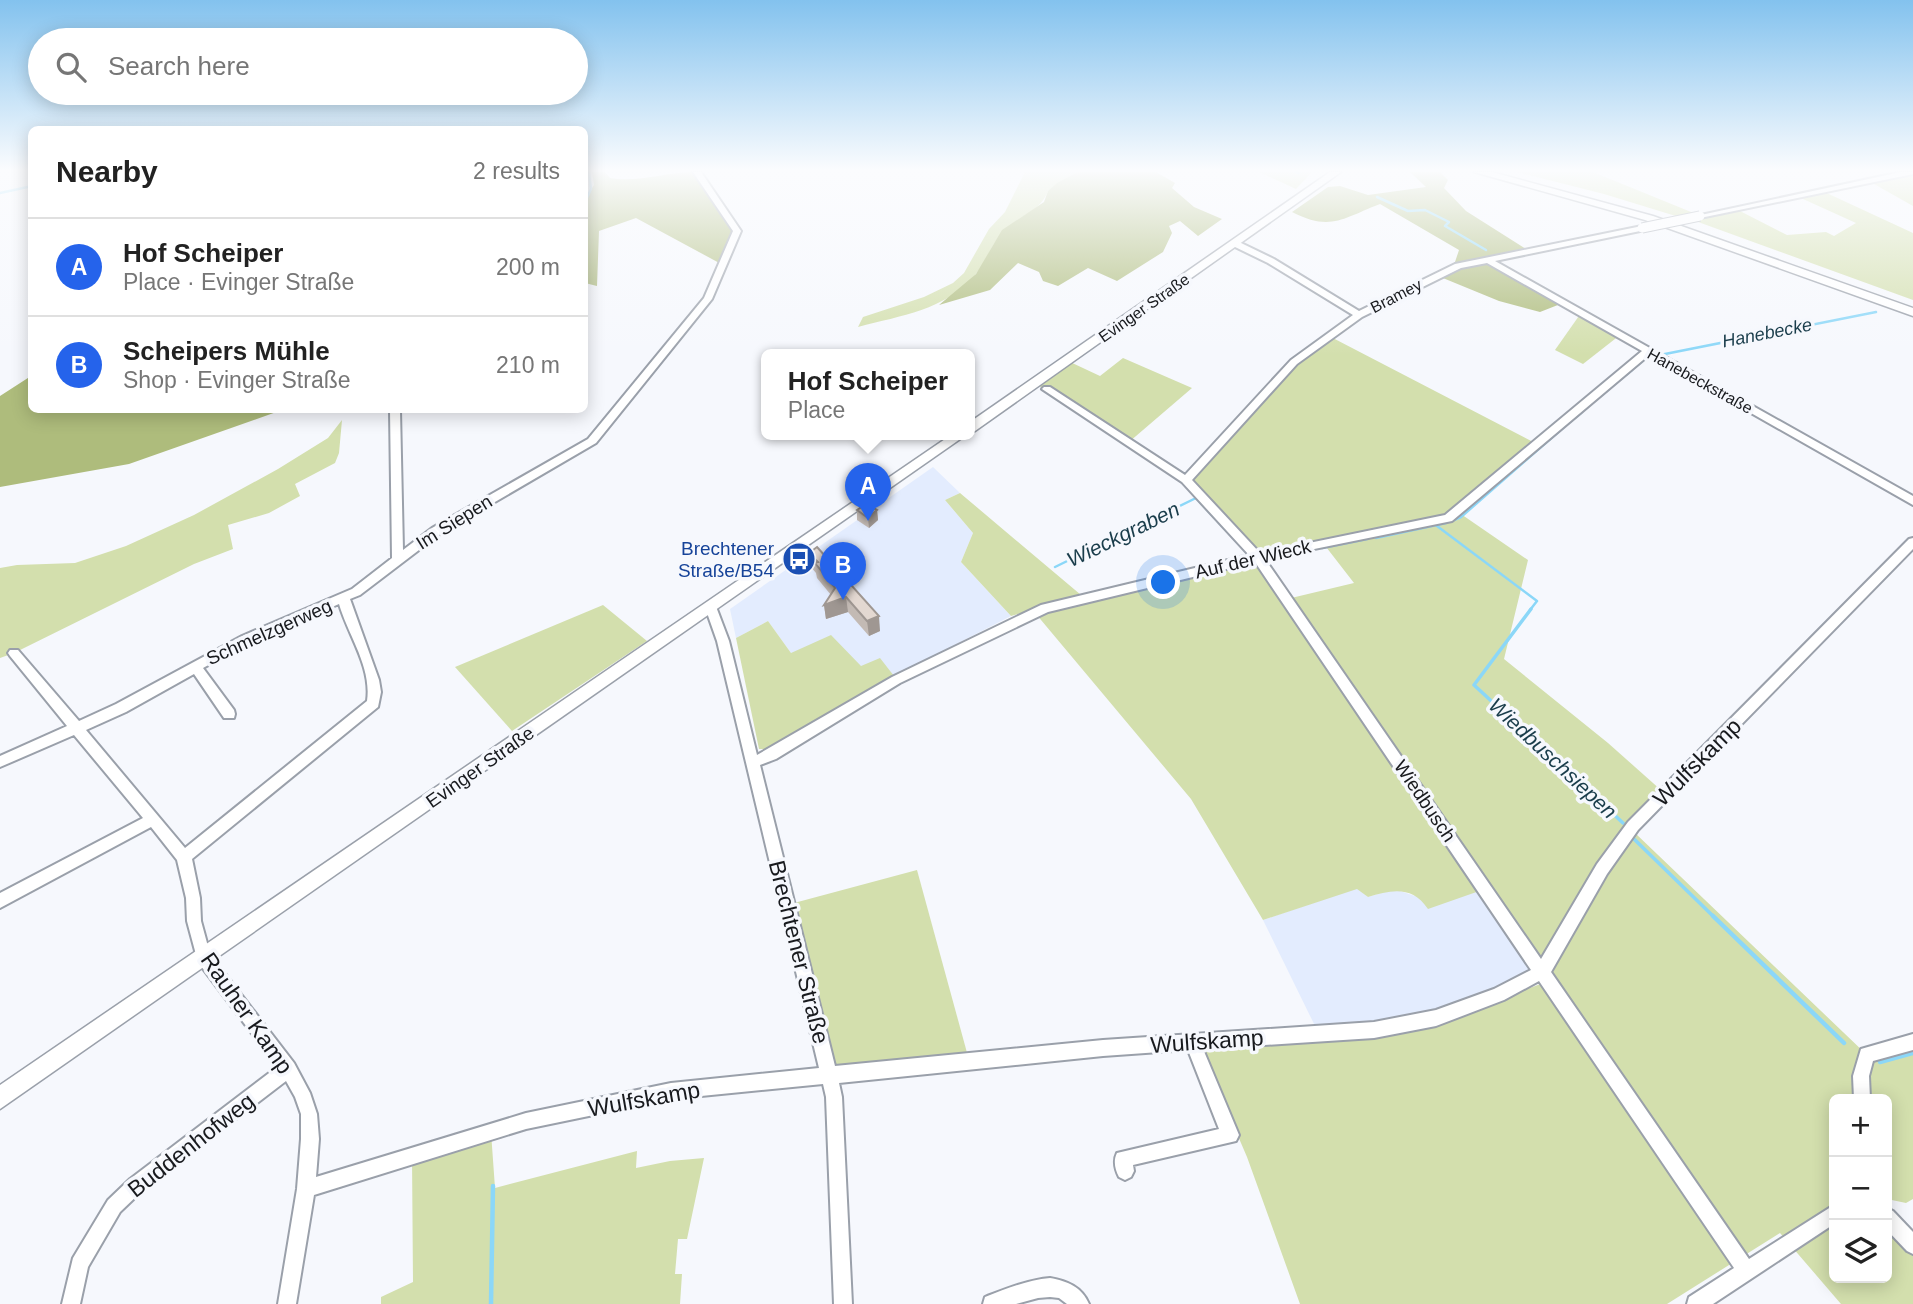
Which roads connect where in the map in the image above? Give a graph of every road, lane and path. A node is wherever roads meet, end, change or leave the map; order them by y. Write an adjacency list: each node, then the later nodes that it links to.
1 (736, 233): 20 (street, Im Siepen)
2 (1251, 233): 6 (main road, Evinger Straße)
3 (1619, 233): 7 (street, Bramey, bridge)
4 (1690, 233): 9 (highway)
5 (1710, 233): 8 (highway)
6 (1236, 244): 10 (street); 14 (main road, Evinger Straße)
7 (1488, 260): 10 (street, Bramey); 11 (street, Hanebeckstraße)
8 (1913, 305)
9 (1913, 312)
10 (1359, 315): 16 (street, Bramey)
11 (1648, 351): 17 (street, Hanebeckstraße); 19 (street, Auf der Wieck)
12 (1047, 389): 16 (street, Wiedbusch)
13 (395, 413): 20 (street)
14 (975, 425)
15 (953, 440): 22 (main road, Evinger Straße)
16 (1186, 480): 19 (street, Wiedbusch)
17 (1913, 501)
18 (1913, 542): 33 (street, Wulfskamp)
19 (1258, 558): 28 (street, Auf der Wieck); 33 (street, Wiedbusch)
20 (398, 560): 21 (street, Im Siepen)
21 (344, 598): 24 (street, Schmelzgerweg); 30 (street)
22 (711, 607): 28 (street, Brechtener Straße); 32 (main road, Evinger Straße)
23 (14, 653): 26 (street, Rauher Kamp)
24 (195, 666): 25 (street, Schmelzgerweg); 26 (street, Schmelzgerweg)
25 (229, 714)
26 (78, 728): 27 (street, Schmelzgerweg); 29 (street, Rauher Kamp)
27 (0, 762)
28 (753, 762): 37 (street, Brechtener Straße)
29 (153, 819): 30 (street, Rauher Kamp); 31 (street)
30 (184, 857): 32 (street, Rauher Kamp)
31 (0, 901)
32 (203, 957): 36 (street, Rauher Kamp); 39 (main road, Evinger Straße)
33 (1542, 972): 34 (street, Wulfskamp); 45 (street, Wiedbusch)
34 (1192, 1041): 37 (street, Wulfskamp); 40 (street)
35 (1913, 1042): 38 (street)
36 (288, 1069): 41 (street, Rauher Kamp); 46 (street, Buddenhofweg)
37 (829, 1075): 41 (street, Wulfskamp); 48 (street, Brechtener Straße)
38 (1862, 1094)
39 (0, 1098)
40 (1125, 1171)
41 (306, 1189): 47 (street, Rauher Kamp)
42 (1829, 1217): 45 (street)
43 (1890, 1220): 44 (street)
44 (1913, 1245)
45 (1745, 1270): 51 (street)
46 (71, 1304)
47 (287, 1304)
48 (843, 1304)
49 (992, 1304): 50 (street)
50 (1080, 1304)
51 (1696, 1304)

